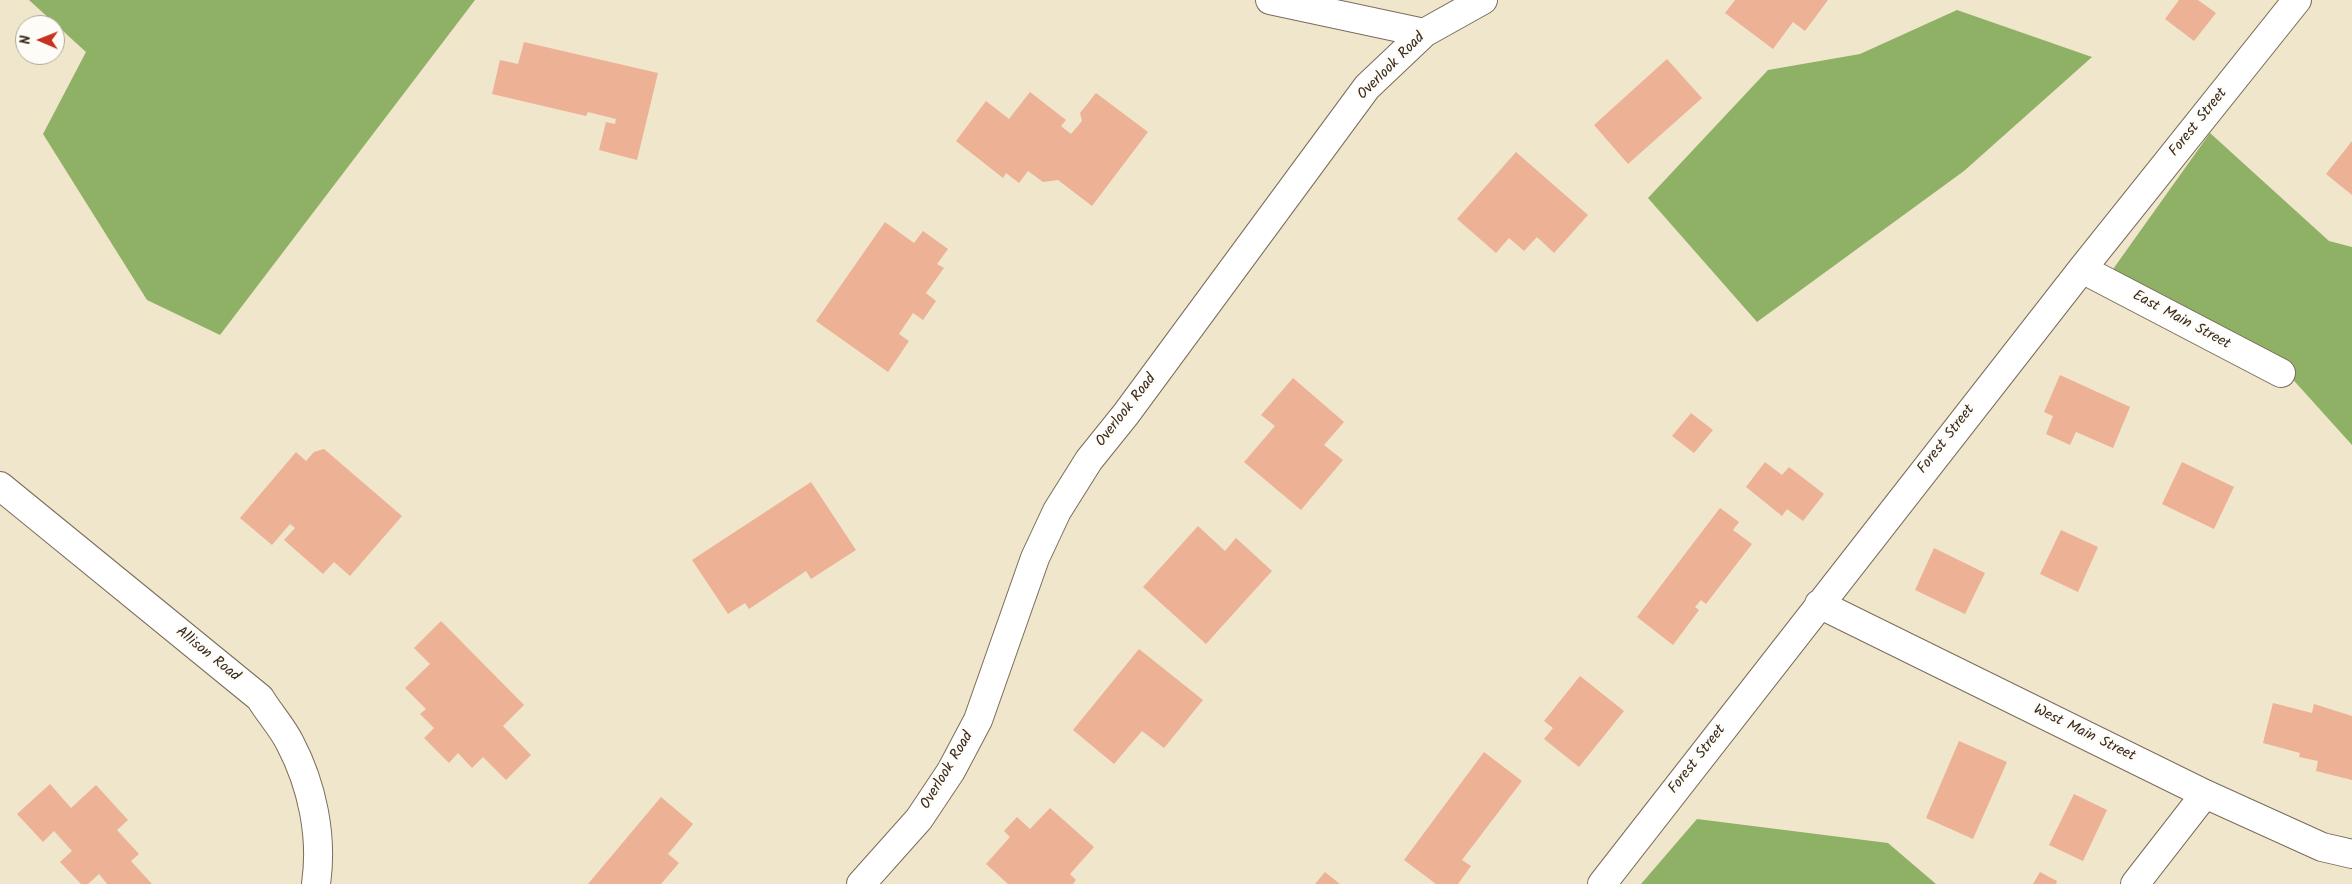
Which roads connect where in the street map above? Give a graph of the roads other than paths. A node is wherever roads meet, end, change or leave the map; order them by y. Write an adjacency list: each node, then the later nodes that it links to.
1 (1270, 0): 4 (street)
2 (1483, 0): 4 (street, Overlook Road)
3 (2297, 0): 5 (street, Forest Street)
4 (1424, 33): 12 (street, Overlook Road)
5 (2082, 269): 6 (street, East Main Street); 8 (street, Forest Street)
6 (2281, 373)
7 (0, 486): 11 (street, Allison Road)
8 (1819, 604): 9 (street, West Main Street); 13 (street, Forest Street)
9 (2204, 794): 10 (street, West Main Street); 14 (street)
10 (2352, 854)
11 (316, 884)
12 (861, 884)
13 (1602, 884)
14 (2135, 884)

